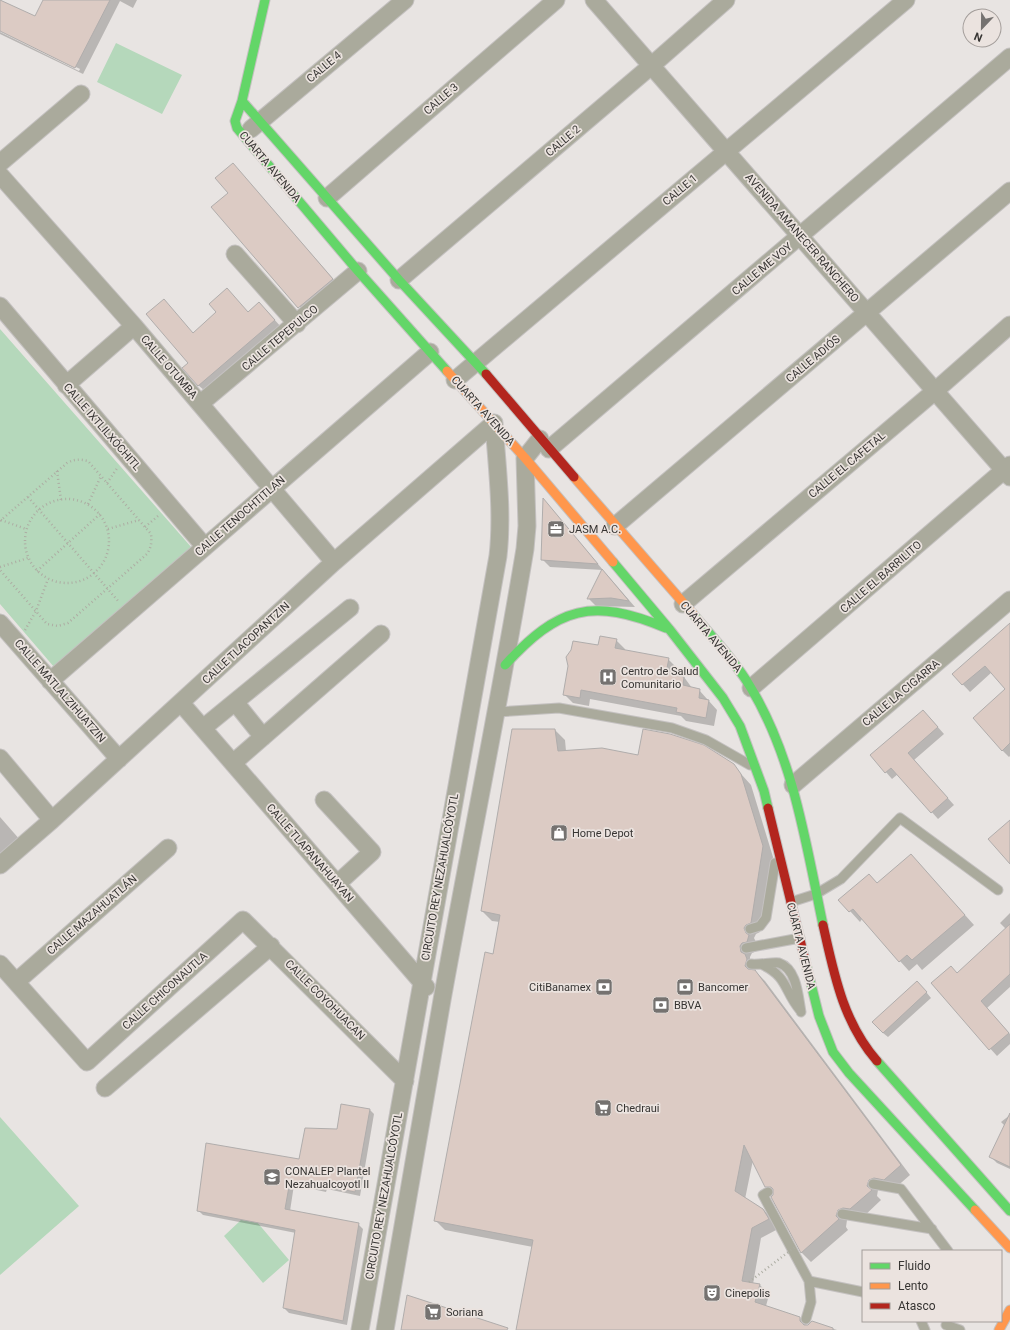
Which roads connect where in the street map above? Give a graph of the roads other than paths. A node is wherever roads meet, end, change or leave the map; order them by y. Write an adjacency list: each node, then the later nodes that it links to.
1 (265, 0): 10 (main road)
2 (405, 0): 11 (street, CALLE 4)
3 (556, 0): 17 (street, CALLE 3)
4 (594, 0): 8 (street, AVENIDA AMANECER RANCHERO)
5 (726, 0): 8 (street, CALLE 2)
6 (906, 0): 13 (street, CALLE 1)
7 (1010, 57): 18 (street, CALLE ME VOY)
8 (651, 66): 13 (street, AVENIDA AMANECER RANCHERO); 21 (street, CALLE 2)
9 (81, 94): 14 (street)
10 (242, 101): 11 (main road, CUARTA AVENIDA); 12 (main road, CUARTA AVENIDA)
11 (259, 121): 12 (street, CALLE 4); 17 (main road, CUARTA AVENIDA)
12 (244, 136): 20 (main road, CUARTA AVENIDA)
13 (727, 151): 18 (street, AVENIDA AMANECER RANCHERO); 28 (street, CALLE 1)
14 (0, 163)
15 (0, 175): 26 (street, CALLE OTUMBA)
16 (1010, 191): 23 (street, CALLE ADIÓS)
17 (327, 198): 21 (main road, CUARTA AVENIDA)
18 (801, 237): 23 (street, AVENIDA AMANECER RANCHERO); 34 (street, CALLE ME VOY)
19 (235, 254): 24 (street)
20 (358, 271): 24 (street, CALLE TEPEPULCO); 27 (main road, CUARTA AVENIDA)
21 (399, 280): 28 (main road, CUARTA AVENIDA)
22 (0, 306): 30 (street, CALLE IXTLILXÓCHITL)
23 (868, 313): 31 (street, AVENIDA AMANECER RANCHERO); 38 (street, CALLE ADIÓS)
24 (297, 324): 32 (street, CALLE TEPEPULCO)
25 (1010, 325): 31 (street, CALLE EL CAFETAL)
26 (134, 326): 30 (street); 32 (street, CALLE OTUMBA)
27 (430, 352): 29 (main road, CUARTA AVENIDA); 37 (street, CALLE TENOCHTITLAN)
28 (475, 362): 29 (street, CALLE 1); 34 (main road, CUARTA AVENIDA)
29 (455, 380): 33 (main road, CUARTA AVENIDA)
30 (66, 385): 39 (street, CALLE IXTLILXÓCHITL)
31 (935, 391): 36 (street, AVENIDA AMANECER RANCHERO); 42 (street, CALLE EL CAFETAL)
32 (200, 403): 37 (street, CALLE OTUMBA)
33 (494, 423): 35 (main road, CUARTA AVENIDA); 40 (street, CALLE TLACOPANTZIN); 69 (street, CIRCUITO REY NEZAHUALCÓYOTL)
34 (545, 444): 35 (street); 38 (main road, CUARTA AVENIDA)
35 (526, 458): 45 (main road, CUARTA AVENIDA); 47 (street)
36 (1008, 471): 49 (street, CALLE EL BARRILITO)
37 (272, 489): 39 (street, CALLE TENOCHTITLAN); 40 (street, CALLE OTUMBA)
38 (615, 526): 42 (main road, CUARTA AVENIDA)
39 (205, 547): 48 (street, CALLE TENOCHTITLAN)
40 (334, 562): 51 (street, CALLE TLACOPANTZIN)
41 (1010, 600): 59 (street, CALLE LA CIGARRA)
42 (683, 604): 49 (main road, CUARTA AVENIDA)
43 (350, 608): 50 (street)
44 (0, 623): 48 (street, CALLE MATLALZIHUATZIN)
45 (670, 630): 47 (main road); 58 (main road, CUARTA AVENIDA)
46 (381, 634): 54 (street)
47 (505, 665): 52 (street)
48 (50, 681): 56 (street, CALLE MATLALZIHUATZIN)
49 (751, 688): 59 (main road, CUARTA AVENIDA)
50 (235, 702): 53 (street); 54 (street)
51 (181, 703): 53 (street, CALLE TLAPANAHUAYAN); 56 (street, CALLE TLACOPANTZIN)
52 (496, 712): 58 (lane); 70 (street)
53 (203, 728): 57 (street, CALLE TLAPANAHUAYAN)
54 (263, 737): 57 (street)
55 (0, 758): 61 (street)
56 (119, 759): 61 (street, CALLE TLACOPANTZIN)
57 (233, 763): 65 (street, CALLE TLAPANAHUAYAN)
58 (756, 769): 62 (main road, CUARTA AVENIDA)
59 (793, 785): 67 (main road, CUARTA AVENIDA)
60 (324, 800): 65 (street)
61 (52, 820): 64 (street, CALLE TLACOPANTZIN)
62 (777, 846): 68 (main road, CUARTA AVENIDA); 72 (lane)
63 (168, 848): 79 (street, CALLE MAZAHUATLÁN)
64 (0, 865)
65 (337, 884): 80 (street, CALLE TLAPANAHUAYAN)
66 (998, 890): 67 (lane)
67 (816, 894): 68 (lane); 73 (main road, CUARTA AVENIDA)
68 (791, 902): 74 (main road, CUARTA AVENIDA)
69 (434, 909): 70 (street); 80 (street, CIRCUITO REY NEZAHUALCÓYOTL)
70 (459, 912): 81 (street)
71 (243, 920): 75 (street, CALLE COYOHUACAN); 79 (street, CALLE CHICONAUTLA)
72 (750, 929)
73 (825, 934): 74 (main road); 82 (main road, CUARTA AVENIDA)
74 (800, 938): 76 (lane); 83 (main road, CUARTA AVENIDA)
75 (271, 946): 84 (street, CALLE COYOHUACAN); 85 (street)
76 (746, 948)
77 (0, 964): 79 (street)
78 (751, 964): 83 (lane)
79 (16, 982)
80 (421, 982): 81 (street, CALLE TLAPANAHUAYAN); 84 (street, CIRCUITO REY NEZAHUALCÓYOTL)
81 (442, 1000): 99 (street)
82 (838, 1011): 83 (main road); 88 (main road, CUARTA AVENIDA)
83 (819, 1016): 91 (main road, CUARTA AVENIDA)
84 (405, 1081): 98 (street, CIRCUITO REY NEZAHUALCÓYOTL)
85 (105, 1088)
86 (873, 1184): 90 (lane)
87 (768, 1192): 93 (lane)
88 (1010, 1211)
89 (842, 1214): 90 (lane)
90 (932, 1229): 92 (lane)
91 (1010, 1248)
92 (947, 1250)
93 (809, 1281): 94 (lane); 96 (lane)
94 (862, 1292)
95 (1010, 1310): 101 (main road)
96 (806, 1319)
97 (946, 1325): 100 (lane)
98 (360, 1330)
99 (385, 1330)
100 (960, 1330)
101 (999, 1330)

